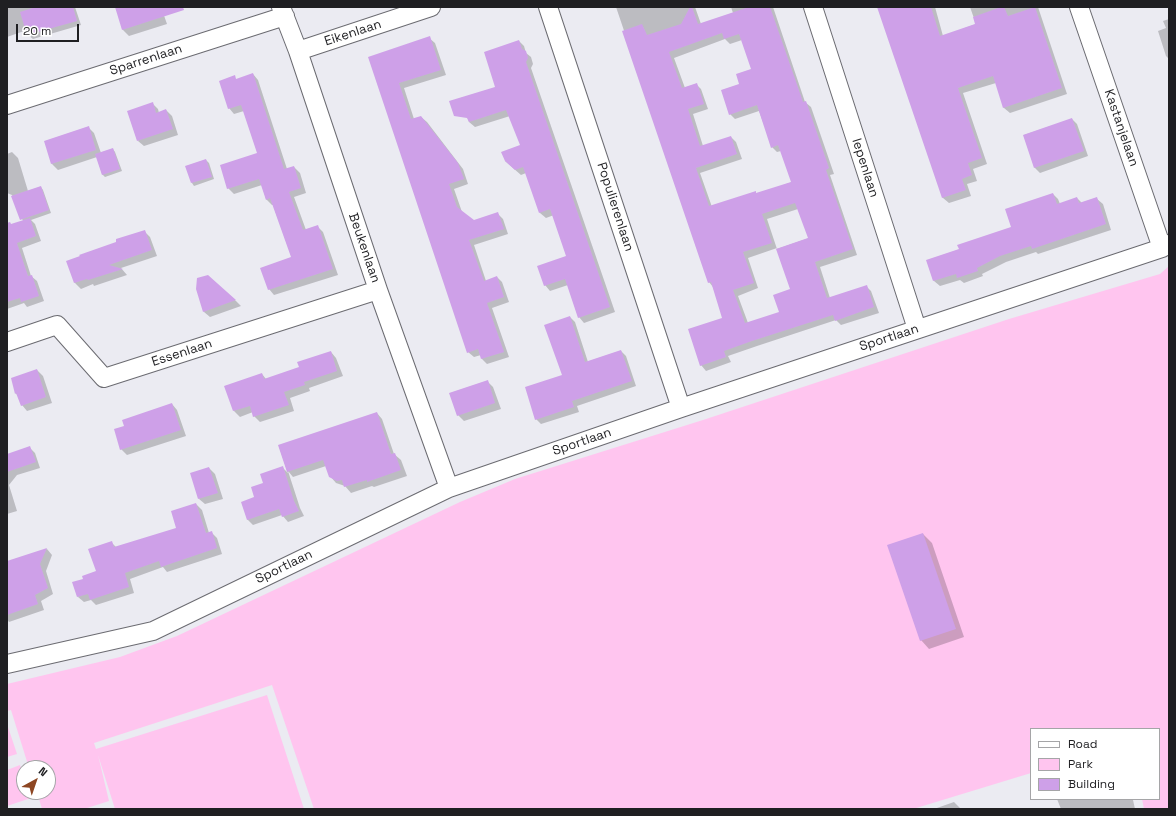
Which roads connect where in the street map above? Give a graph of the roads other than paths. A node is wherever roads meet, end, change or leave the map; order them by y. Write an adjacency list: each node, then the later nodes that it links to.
1 (431, 7): 6 (street, Eikenlaan)
2 (548, 7): 12 (street, Populierenlaan)
3 (812, 7): 10 (street, Iepenlaan)
4 (1079, 7): 8 (street, Kastanjelaan)
5 (283, 12): 6 (street, Beukenlaan); 7 (street, Sparrenlaan)
6 (298, 51): 9 (street, Beukenlaan)
7 (7, 105)
8 (1166, 246): 10 (street, Sportlaan)
9 (378, 290): 11 (street, Essenlaan); 13 (street, Beukenlaan)
10 (917, 329): 12 (street, Sportlaan)
11 (7, 342)
12 (681, 408): 13 (street, Sportlaan)
13 (449, 488): 14 (street, Sportlaan)
14 (7, 664)

